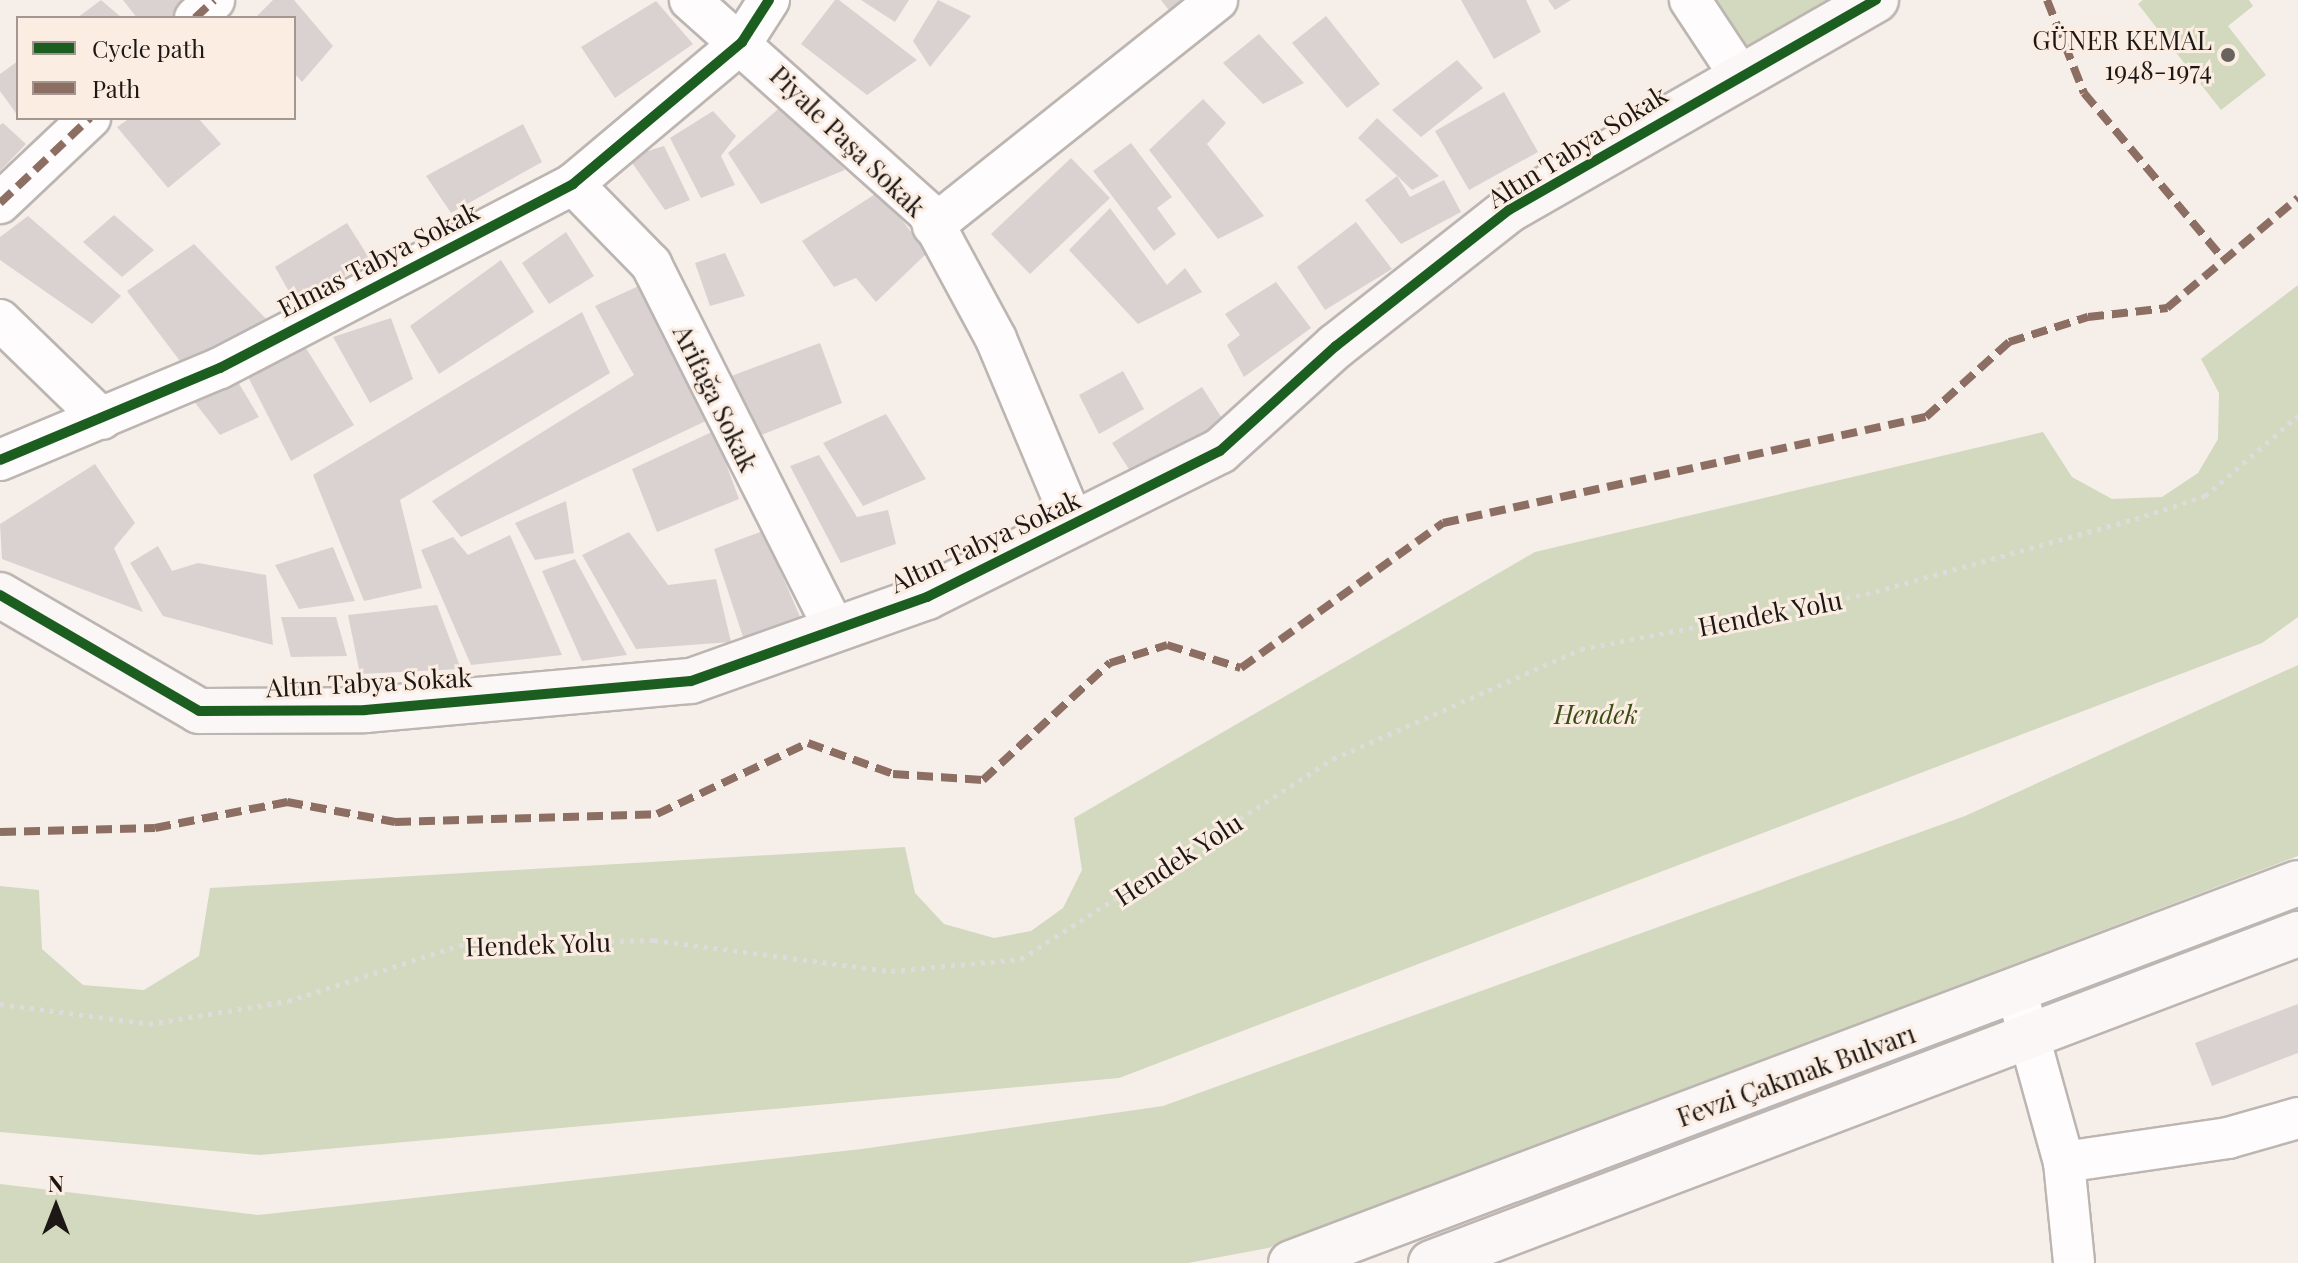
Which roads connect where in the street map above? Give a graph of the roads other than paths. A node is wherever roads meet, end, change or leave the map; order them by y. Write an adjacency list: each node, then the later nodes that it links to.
1 (214, 0): 7 (street)
2 (690, 0): 8 (street, Piyale Paşa Sokak)
3 (769, 0): 8 (street, Elmas Tabya Sokak)
4 (1217, 0): 13 (street)
5 (1690, 0): 9 (street)
6 (1876, 0): 9 (street, Altın Tabya Sokak)
7 (197, 16)
8 (742, 42): 11 (street, Elmas Tabya Sokak); 13 (street, Piyale Paşa Sokak)
9 (1739, 74): 17 (street, Altın Tabya Sokak)
10 (88, 120): 12 (street)
11 (573, 184): 15 (street, Elmas Tabya Sokak); 19 (street, Arifağa Sokak)
12 (0, 203)
13 (933, 226): 17 (street, Piyale Paşa Sokak)
14 (0, 320): 15 (street)
15 (102, 419): 16 (street, Elmas Tabya Sokak)
16 (0, 460)
17 (1074, 525): 19 (street, Altın Tabya Sokak)
18 (0, 595): 19 (street, Altın Tabya Sokak)
19 (835, 630)
20 (2298, 883): 22 (street, Fevzi Çakmak Bulvarı)
21 (2298, 934): 23 (street, Fevzi Çakmak Bulvarı)
22 (2017, 993): 23 (street); 26 (street, Fevzi Çakmak Bulvarı)
23 (2025, 1042): 25 (street); 27 (street, Fevzi Çakmak Bulvarı)
24 (2298, 1118): 25 (street)
25 (2064, 1162): 28 (street)
26 (1291, 1263)
27 (1431, 1263)
28 (2074, 1263)

